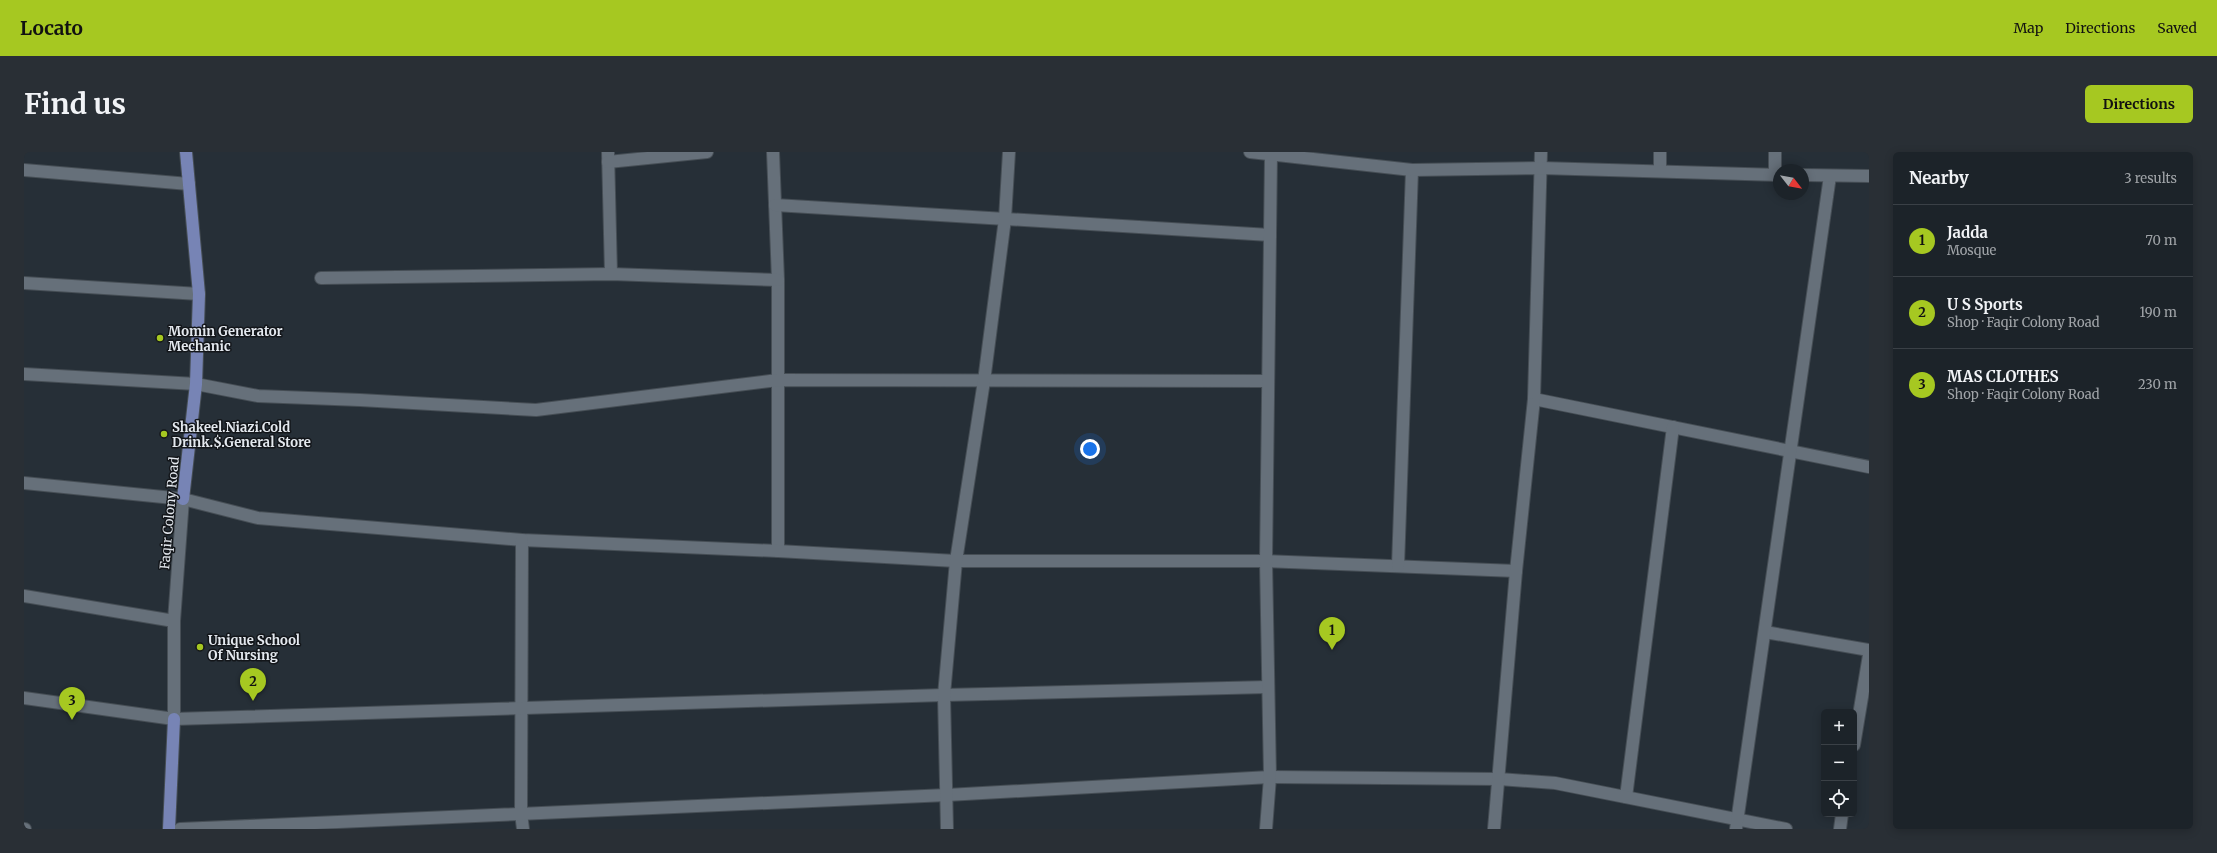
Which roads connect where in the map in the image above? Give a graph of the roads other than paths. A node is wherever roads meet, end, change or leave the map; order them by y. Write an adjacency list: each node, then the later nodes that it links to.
1 (186, 152): 20 (main road, Faqir Colony Road)
2 (707, 152): 10 (street)
3 (773, 152): 21 (street)
4 (1009, 152): 22 (street)
5 (1250, 152): 9 (street)
6 (1541, 152): 12 (street)
7 (1660, 152): 15 (street)
8 (1775, 152): 11 (street)
9 (1271, 154): 14 (street); 23 (street)
10 (608, 157): 24 (street)
11 (1776, 164)
12 (1541, 168): 14 (street); 15 (street); 34 (street)
13 (24, 170): 20 (street)
14 (1412, 170): 44 (street)
15 (1660, 171): 16 (street)
16 (1773, 175)
17 (1809, 175): 18 (street)
18 (1830, 176): 19 (street); 36 (street)
19 (1869, 176)
20 (189, 184): 28 (main road, Faqir Colony Road)
21 (775, 205): 22 (street); 26 (street)
22 (1004, 219): 23 (street); 31 (street)
23 (1270, 235): 32 (street)
24 (611, 274): 25 (street); 26 (street)
25 (321, 278)
26 (778, 280): 30 (street)
27 (24, 283): 28 (street)
28 (199, 294): 33 (main road, Faqir Colony Road)
29 (24, 374): 33 (street)
30 (778, 380): 31 (street); 33 (street); 41 (street)
31 (984, 381): 32 (street); 42 (street)
32 (1268, 381): 43 (street)
33 (196, 384): 39 (main road, Faqir Colony Road)
34 (1534, 400): 35 (street); 45 (street)
35 (1673, 427): 36 (street); 60 (street)
36 (1791, 450): 37 (street); 48 (street)
37 (1869, 467)
38 (24, 484): 39 (street)
39 (183, 499): 40 (street); 47 (street, Faqir Colony Road)
40 (522, 540): 41 (street); 54 (street)
41 (778, 551): 42 (street)
42 (956, 561): 43 (street); 52 (street)
43 (1266, 562): 44 (street); 51 (street)
44 (1398, 566): 45 (street)
45 (1516, 571): 58 (street)
46 (24, 596): 47 (street)
47 (174, 621): 55 (street, Faqir Colony Road)
48 (1765, 632): 49 (street); 63 (street)
49 (1869, 650)
50 (1869, 655): 56 (street)
51 (1268, 687): 52 (street); 57 (street)
52 (944, 695): 54 (street); 59 (street)
53 (24, 698): 55 (street)
54 (521, 708): 55 (street); 61 (street)
55 (174, 719): 64 (main road, Faqir Colony Road)
56 (1857, 727)
57 (1270, 777): 58 (street); 59 (street); 68 (street)
58 (1499, 779): 60 (street); 69 (street)
59 (947, 795): 61 (street); 67 (street)
60 (1626, 798): 63 (street)
61 (521, 813): 65 (street); 66 (street)
62 (1842, 817): 71 (street)
63 (1737, 824): 70 (street)
64 (169, 829)
65 (180, 829)
66 (523, 829)
67 (947, 829)
68 (1266, 829)
69 (1494, 829)
70 (1786, 829)
71 (1840, 829)

